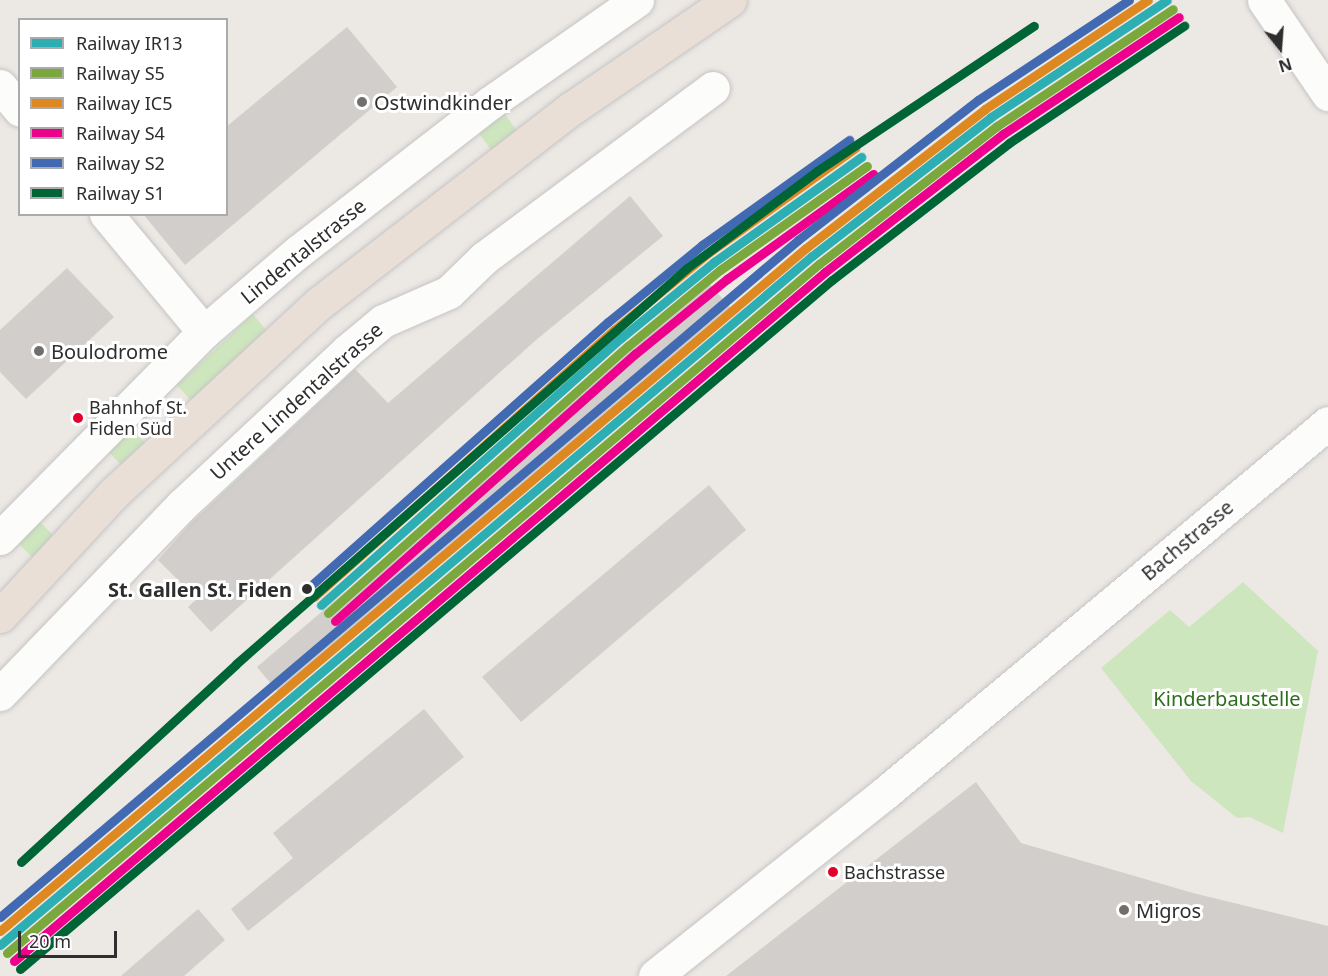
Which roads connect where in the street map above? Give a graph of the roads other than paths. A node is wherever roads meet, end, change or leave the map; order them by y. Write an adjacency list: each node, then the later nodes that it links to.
1 (638, 0): 9 (street, Lindentalstrasse)
2 (730, 0): 12 (highway)
3 (1264, 0): 6 (street)
4 (0, 86): 7 (street)
5 (713, 88): 13 (street, Untere Lindentalstrasse)
6 (1328, 94)
7 (18, 108)
8 (108, 216): 9 (street)
9 (204, 332): 11 (street, Lindentalstrasse)
10 (1328, 423): 14 (street, Bachstrasse)
11 (0, 538)
12 (0, 616)
13 (0, 694)
14 (655, 976)

